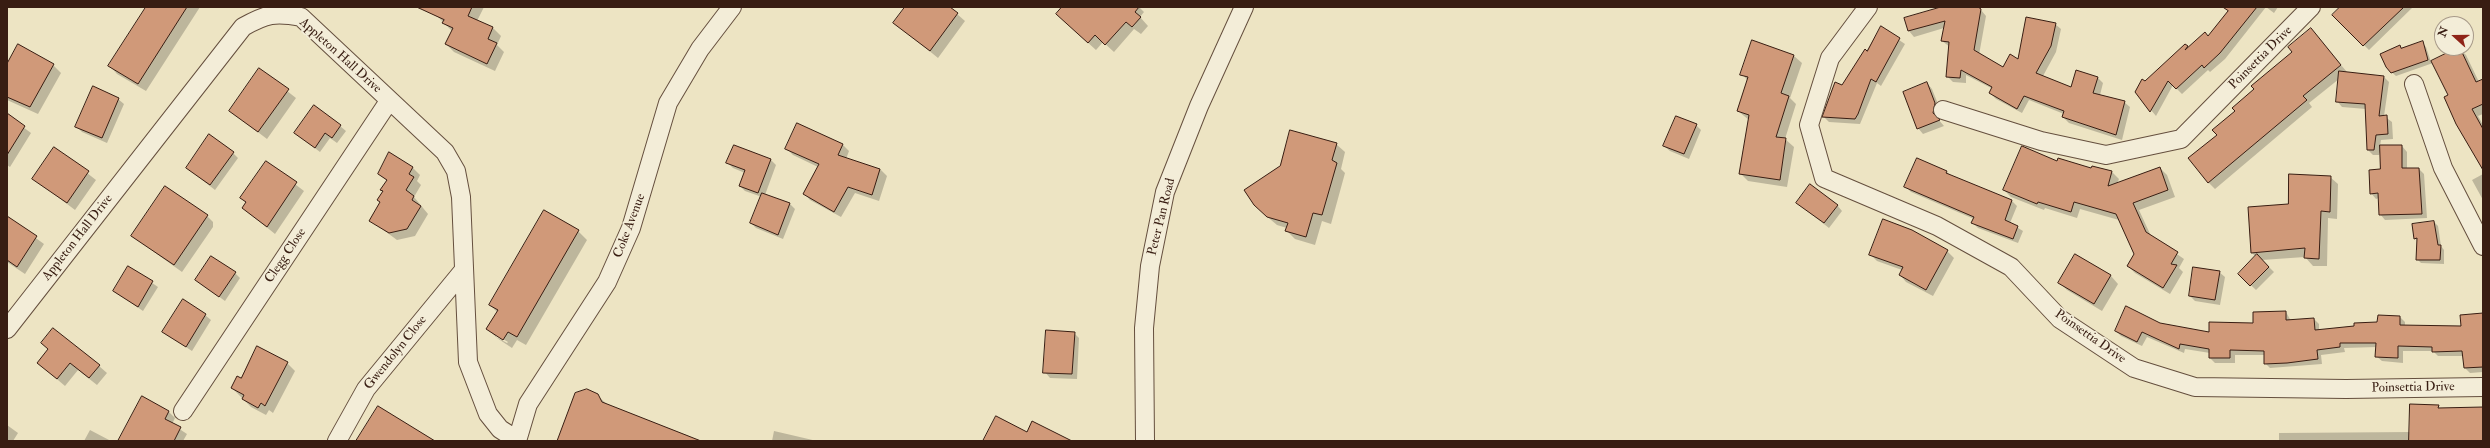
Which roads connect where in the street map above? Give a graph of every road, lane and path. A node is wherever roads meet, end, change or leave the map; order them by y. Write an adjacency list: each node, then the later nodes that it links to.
1 (732, 7): 13 (street, Coke Avenue)
2 (1244, 7): 15 (street, Peter Pan Road)
3 (1868, 7): 11 (street, Poinsettia Drive)
4 (2311, 7): 7 (street, Poinsettia Drive)
5 (2414, 84): 8 (street)
6 (389, 101): 9 (street, Appleton Hall Drive); 10 (street, Appleton Hall Drive); 12 (street, Clegg Close)
7 (1943, 110)
8 (2483, 246)
9 (463, 271): 13 (street, Appleton Hall Drive); 14 (street, Gwendolyn Close)
10 (7, 329)
11 (2483, 386)
12 (183, 411)
13 (517, 440)
14 (338, 441)
15 (1145, 441)

